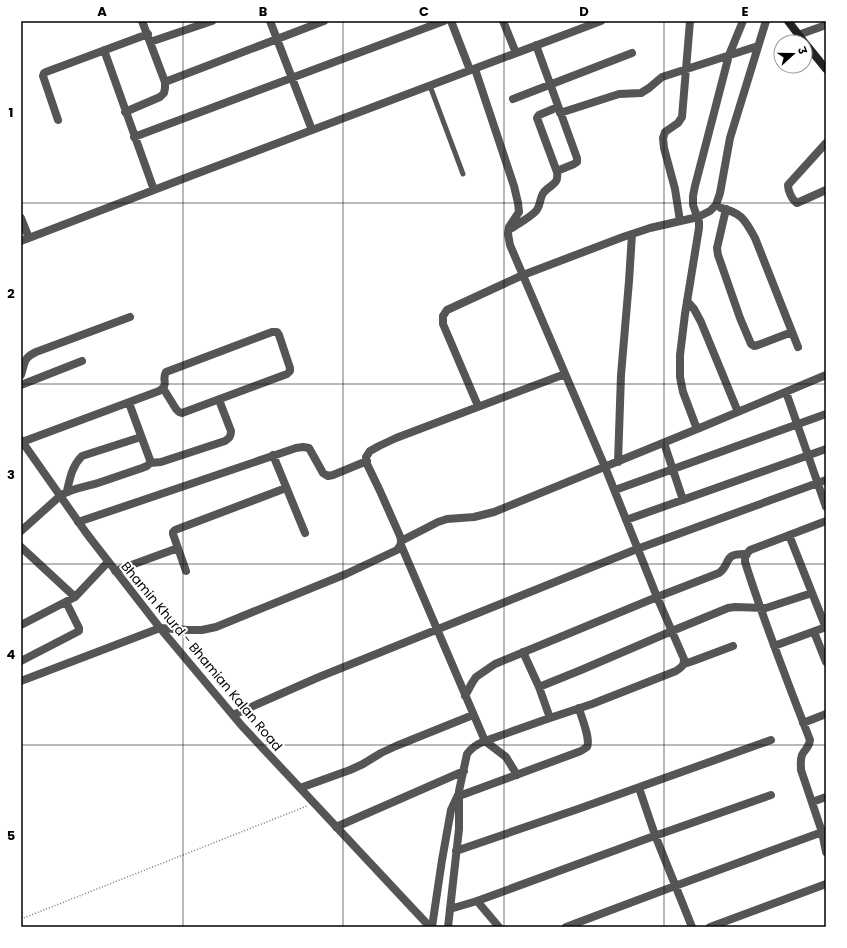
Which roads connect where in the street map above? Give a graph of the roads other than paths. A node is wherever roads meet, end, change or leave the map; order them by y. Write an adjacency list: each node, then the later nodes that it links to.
1 (142, 21): 16 (street)
2 (212, 21): 16 (street)
3 (270, 21): 17 (street)
4 (324, 21): 17 (street)
5 (444, 21): 28 (street)
6 (451, 21): 27 (street)
7 (503, 21): 21 (street)
8 (601, 21): 18 (street)
9 (690, 21): 25 (street)
10 (743, 21): 24 (street)
11 (766, 21): 19 (street)
12 (788, 21): 14 (main road)
13 (826, 24): 15 (street)
14 (797, 34)
15 (801, 34)
16 (149, 38): 20 (street); 29 (street)
17 (276, 39): 28 (street); 29 (street)
18 (536, 45): 21 (street); 30 (street)
19 (758, 46): 24 (street); 43 (street)
20 (104, 50): 34 (street); 35 (street)
21 (516, 53): 27 (street)
22 (632, 53): 30 (street)
23 (813, 53): 26 (main road)
24 (729, 55): 25 (street); 45 (street)
25 (686, 69): 33 (street); 47 (street)
26 (826, 69)
27 (472, 70): 31 (street); 48 (street)
28 (292, 78): 36 (street); 37 (street)
29 (165, 82): 34 (street)
30 (550, 84): 32 (street); 33 (street)
31 (430, 86): 36 (street); 40 (lane)
32 (513, 99)
33 (559, 110): 39 (street); 39 (street)
34 (125, 112): 37 (street)
35 (58, 120)
36 (312, 130): 41 (street)
37 (134, 137): 41 (street)
38 (826, 143): 42 (street)
39 (557, 171): 48 (street)
40 (463, 174)
41 (154, 190): 50 (street)
42 (826, 190)
43 (715, 206): 44 (street); 45 (street)
44 (726, 209): 54 (street); 54 (street)
45 (698, 217): 47 (street); 52 (street)
46 (21, 218): 50 (street)
47 (680, 221): 49 (street)
48 (509, 230): 51 (street)
49 (632, 234): 51 (street); 77 (street)
50 (25, 240)
51 (523, 275): 57 (street); 65 (street)
52 (687, 301): 66 (street); 69 (street)
53 (130, 317): 58 (street)
54 (792, 332): 55 (street)
55 (798, 347)
56 (82, 361): 60 (street)
57 (565, 374): 65 (street); 79 (street)
58 (21, 375)
59 (826, 375): 62 (street)
60 (21, 385)
61 (163, 388): 63 (street); 63 (street); 64 (street)
62 (786, 392): 66 (street); 68 (street)
63 (219, 400): 78 (street)
64 (129, 403): 70 (street); 71 (street)
65 (478, 406): 76 (street)
66 (738, 412): 69 (street)
67 (826, 414): 68 (street)
68 (798, 425): 74 (street); 80 (street)
69 (697, 429): 72 (street)
70 (141, 437): 78 (street); 84 (street)
71 (22, 441): 85 (street, Bhamin Khurd - Bhamian Kalan Road)
72 (664, 443): 77 (street); 80 (street)
73 (826, 449): 74 (street)
74 (808, 455): 81 (street); 86 (street)
75 (273, 456): 76 (street); 82 (street); 90 (street)
76 (367, 461): 94 (street)
77 (618, 462): 79 (street)
78 (150, 463): 84 (street)
79 (605, 467): 83 (street); 94 (street)
80 (672, 469): 83 (street); 86 (street)
81 (822, 482): 87 (street); 97 (street)
82 (286, 488): 92 (street); 96 (street)
83 (615, 490): 88 (street)
84 (67, 491): 85 (street)
85 (60, 496): 90 (street, Bhamin Khurd - Bhamian Kalan Road); 91 (street)
86 (684, 500): 88 (street)
87 (826, 507)
88 (626, 520): 97 (street)
89 (826, 521): 93 (street)
90 (78, 522): 99 (street, Bhamin Khurd - Bhamian Kalan Road)
91 (21, 531)
92 (305, 533)
93 (789, 535): 98 (street); 102 (street)
94 (401, 543): 109 (street); 110 (street)
95 (21, 547): 103 (street)
96 (178, 548): 100 (street); 101 (street)
97 (638, 549): 104 (street); 110 (street)
98 (747, 554): 104 (street); 106 (street)
99 (108, 562): 100 (street, Bhamin Khurd - Bhamian Kalan Road); 103 (street)
100 (115, 571): 109 (street, Bhamin Khurd - Bhamian Kalan Road)
101 (186, 571)
102 (812, 593): 106 (street); 108 (street)
103 (75, 597): 105 (street)
104 (657, 597): 111 (street); 115 (street)
105 (66, 602): 107 (street); 116 (street)
106 (760, 608): 111 (street); 114 (street)
107 (21, 625)
108 (826, 627): 112 (street)
109 (160, 628): 119 (street); 124 (street, Bhamin Khurd - Bhamian Kalan Road)
110 (437, 630): 121 (street); 124 (street)
111 (672, 631): 118 (street); 120 (street)
112 (814, 632): 114 (street); 117 (street)
113 (733, 646): 118 (street)
114 (774, 646): 127 (street)
115 (523, 652): 120 (street); 121 (street)
116 (21, 661)
117 (826, 662)
118 (684, 664): 122 (street)
119 (21, 681)
120 (538, 687): 126 (street)
121 (465, 696): 125 (street)
122 (579, 708): 126 (street); 131 (street)
123 (826, 714): 127 (street)
124 (233, 715): 132 (street, Bhamin Khurd - Bhamian Kalan Road)
125 (473, 715): 129 (street); 132 (street)
126 (550, 718): 129 (street)
127 (803, 723): 137 (street)
128 (771, 740): 133 (street)
129 (485, 741): 130 (street); 131 (street)
130 (464, 771): 134 (street); 138 (street)
131 (517, 775): 134 (street)
132 (300, 788): 138 (street, Bhamin Khurd - Bhamian Kalan Road)
133 (639, 788): 140 (street); 141 (street)
134 (459, 794): 141 (street); 147 (street)
135 (771, 795): 140 (street)
136 (826, 797): 137 (street)
137 (812, 802): 139 (street)
138 (336, 827): 147 (street, Bhamin Khurd - Bhamian Kalan Road)
139 (824, 832): 142 (street); 144 (street)
140 (655, 836): 144 (street); 145 (street)
141 (456, 851): 146 (street)
142 (826, 852)
143 (826, 884): 152 (street)
144 (676, 886): 150 (street); 151 (street)
145 (477, 901): 146 (street); 149 (street)
146 (450, 908): 148 (street)
147 (431, 927)
148 (448, 927)
149 (499, 927)
150 (566, 927)
151 (692, 927)
152 (710, 927)

